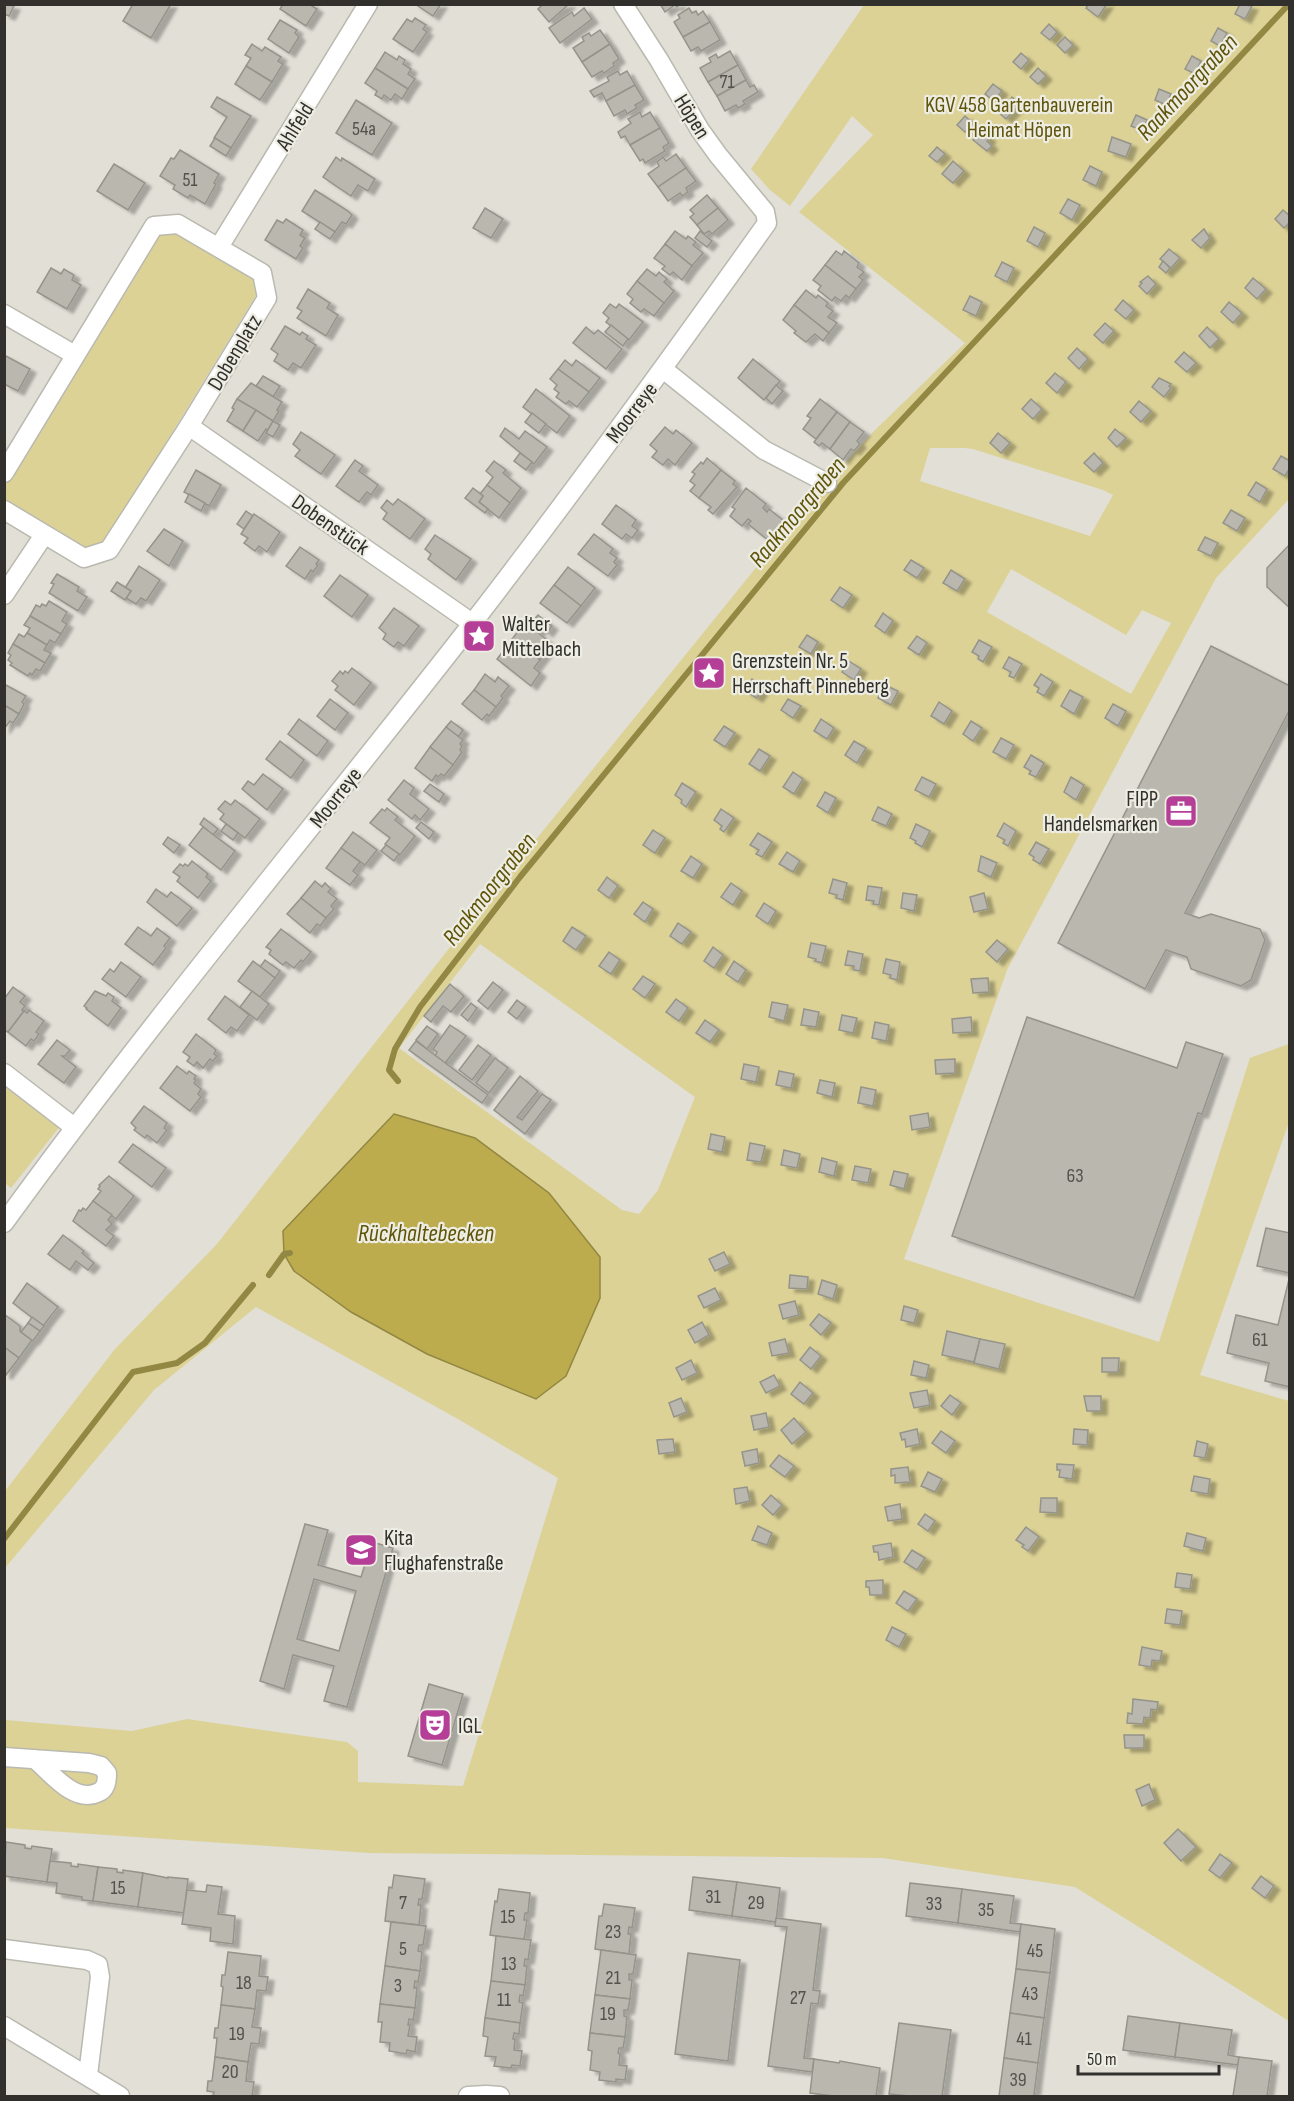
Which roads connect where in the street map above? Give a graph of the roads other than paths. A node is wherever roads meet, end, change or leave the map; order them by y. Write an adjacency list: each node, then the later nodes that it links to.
1 (368, 4): 4 (street, Ahlfeld)
2 (623, 4): 3 (street, Höpen)
3 (767, 223): 7 (street, Moorreye)
4 (219, 247): 6 (street, Dobenplatz); 8 (street, Dobenplatz)
5 (4, 314): 6 (street)
6 (75, 356): 9 (street, Dobenplatz)
7 (663, 369): 10 (street, Moorreye); 14 (street, Moorreye)
8 (189, 426): 12 (street, Dobenplatz); 14 (street, Dobenstück)
9 (4, 473)
10 (827, 483)
11 (4, 510): 12 (street, Dobenplatz)
12 (44, 535): 13 (street)
13 (4, 595)
14 (472, 623): 16 (street, Moorreye)
15 (4, 1073): 16 (street)
16 (74, 1127): 17 (street, Moorreye)
17 (11, 1198): 18 (street, Moorreye)
18 (4, 1223)
19 (4, 1757): 20 (street)
20 (35, 1760)
21 (4, 1949): 23 (street)
22 (4, 2026): 23 (street)
23 (88, 2075): 24 (street)
24 (120, 2097)
25 (468, 2097): 26 (street)
26 (500, 2097)

